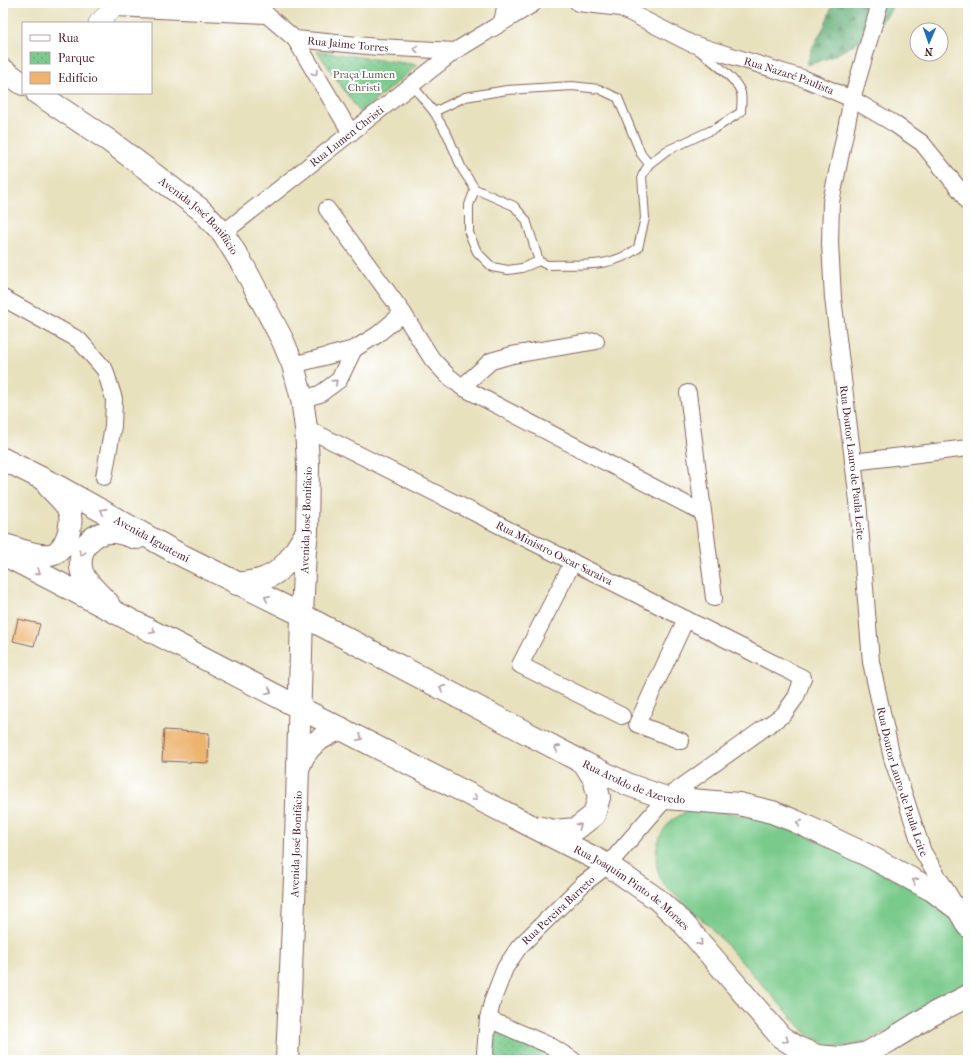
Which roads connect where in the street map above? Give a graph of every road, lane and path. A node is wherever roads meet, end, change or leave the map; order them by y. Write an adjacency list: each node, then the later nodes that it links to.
1 (255, 3): 7 (street, Rua Jaime Torres)
2 (506, 3): 9 (street)
3 (536, 3): 9 (street, Rua Lumen Christi)
4 (578, 3): 11 (street, Rua Nazaré Paulista)
5 (880, 3): 17 (street, Rua Doutor Lauro de Paula Leite)
6 (117, 6): 7 (street); 8 (street)
7 (267, 15): 10 (street, Rua Jaime Torres)
8 (99, 22)
9 (502, 22): 12 (street, Rua Lumen Christi)
10 (296, 40): 12 (street, Rua Jaime Torres, one-way to 10); 19 (street, one-way to 19)
11 (690, 44): 17 (street, Rua Nazaré Paulista); 20 (lane)
12 (455, 51): 15 (street, Rua Lumen Christi)
13 (3, 70): 14 (main road, Avenida José Bonifácio)
14 (22, 82)
15 (412, 85): 18 (lane); 19 (street, Rua Lumen Christi)
16 (39, 94): 24 (main road, Avenida José Bonifácio)
17 (852, 99): 22 (street, Rua Nazaré Paulista); 37 (street, Rua Doutor Lauro de Paula Leite)
18 (434, 112): 20 (lane); 21 (lane)
19 (351, 132): 24 (street, Rua Lumen Christi)
20 (649, 164): 25 (lane)
21 (475, 189): 25 (lane); 25 (lane)
22 (968, 203)
23 (327, 209): 27 (street)
24 (223, 233): 30 (main road, Avenida José Bonifácio)
25 (539, 261)
26 (3, 298): 38 (street)
27 (403, 313): 29 (street); 31 (street)
28 (596, 341): 31 (street)
29 (354, 349): 30 (street); 33 (street, one-way to 29)
30 (293, 365): 33 (main road, Avenida José Bonifácio)
31 (462, 387): 40 (street)
32 (688, 393): 40 (street)
33 (302, 399): 34 (main road, Avenida José Bonifácio)
34 (306, 428): 41 (main road, Avenida José Bonifácio); 45 (street, Rua Ministro Oscar Saraiva)
35 (968, 448): 37 (street)
36 (3, 459): 39 (main road, Avenida Iguatemi)
37 (853, 462): 61 (street, Rua Doutor Lauro de Paula Leite)
38 (104, 477)
39 (43, 479): 42 (main road); 43 (main road, Avenida Iguatemi, one-way to 39)
40 (704, 513): 47 (street)
41 (308, 532): 46 (main road); 49 (main road, Avenida José Bonifácio)
42 (3, 545)
43 (178, 553): 46 (main road, Avenida Iguatemi); 48 (main road, one-way to 48)
44 (3, 554): 48 (main road, one-way to 48)
45 (573, 562): 50 (street, Rua Ministro Oscar Saraiva); 53 (street)
46 (237, 584): 49 (main road, Avenida Iguatemi, one-way to 46)
47 (714, 598)
48 (121, 615): 52 (main road, one-way to 52)
49 (302, 615): 52 (main road, Avenida José Bonifácio); 56 (main road, Rua Aroldo de Azevedo, one-way to 49)
50 (686, 619): 51 (street, Rua Ministro Oscar Saraiva); 55 (street)
51 (803, 678): 58 (street, Rua Pereira Barreto)
52 (300, 708): 54 (main road, Rua Joaquim Pinto de Moraes); 57 (main road, Avenida José Bonifácio)
53 (622, 716)
54 (341, 728): 57 (main road); 59 (main road, Rua Joaquim Pinto de Moraes, one-way to 59)
55 (681, 741)
56 (584, 763): 58 (main road, Rua Aroldo de Azevedo); 59 (main road, one-way to 56)
57 (298, 770): 66 (main road, Avenida José Bonifácio)
58 (666, 798): 60 (street, Rua Pereira Barreto); 61 (main road, Rua Aroldo de Azevedo, one-way to 58)
59 (528, 825): 60 (main road, Rua Joaquim Pinto de Moraes)
60 (608, 865): 63 (main road, Rua Joaquim Pinto de Moraes, one-way to 63); 65 (street, Rua Pereira Barreto)
61 (964, 918)
62 (968, 996): 63 (main road, Rua Joaquim Pinto de Moraes)
63 (931, 1015): 64 (main road)
64 (968, 1015)
65 (488, 1019): 67 (street, Rua Pereira Barreto); 68 (street)
66 (287, 1060)
67 (486, 1060)
68 (573, 1060)

